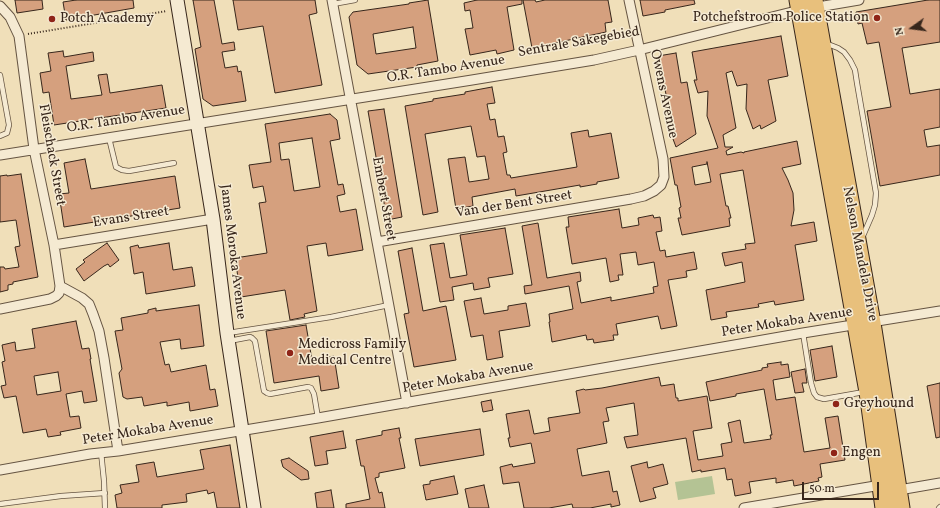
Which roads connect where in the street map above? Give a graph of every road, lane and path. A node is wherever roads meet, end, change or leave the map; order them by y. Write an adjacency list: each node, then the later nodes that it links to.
1 (354, 0): 4 (lane)
2 (630, 0): 10 (street, Owens Avenue)
3 (859, 0): 6 (street, O.R. Tambo Avenue)
4 (333, 2): 12 (street, Embert Street)
5 (178, 4): 8 (path); 13 (street, James Moroka Avenue)
6 (807, 4): 9 (highway, Nelson Mandela Drive); 10 (street, O.R. Tambo Avenue); 28 (highway, Nelson Mandela Drive)
7 (0, 6): 8 (street, Fleischack Street)
8 (18, 36): 16 (street, Fleischack Street)
9 (821, 41): 23 (highway, Nelson Mandela Drive); 23 (lane)
10 (639, 50): 12 (street, O.R. Tambo Avenue); 19 (street, Owens Avenue)
11 (0, 75): 14 (lane)
12 (351, 99): 13 (street, O.R. Tambo Avenue); 21 (street, Embert Street)
13 (198, 123): 15 (street, O.R. Tambo Avenue); 20 (street, James Moroka Avenue)
14 (0, 136)
15 (109, 138): 16 (street, O.R. Tambo Avenue); 18 (lane)
16 (34, 149): 17 (street, O.R. Tambo Avenue); 22 (street, Fleischack Street)
17 (0, 155)
18 (174, 163)
19 (654, 191): 21 (street, Van der Bent Street)
20 (213, 219): 22 (street, Evans Street); 30 (street, James Moroka Avenue)
21 (377, 242): 25 (street, Embert Street)
22 (54, 245): 24 (street, Fleischack Street)
23 (858, 249): 28 (highway, Nelson Mandela Drive)
24 (60, 286): 26 (street); 35 (street)
25 (389, 305): 30 (lane); 32 (street, Embert Street)
26 (0, 309)
27 (940, 311): 28 (street, Peter Mokaba Avenue)
28 (864, 324): 29 (street, Peter Mokaba Avenue); 31 (highway, Nelson Mandela Drive); 40 (highway, Nelson Mandela Drive)
29 (803, 334): 31 (lane); 32 (street, Peter Mokaba Avenue)
30 (227, 337): 33 (lane); 34 (street, James Moroka Avenue)
31 (868, 392): 39 (highway, Nelson Mandela Drive)
32 (407, 402): 33 (street, Peter Mokaba Avenue)
33 (318, 418): 34 (street, Peter Mokaba Avenue)
34 (242, 431): 35 (street, Peter Mokaba Avenue); 44 (street, James Moroka Avenue)
35 (118, 450): 36 (street, Peter Mokaba Avenue)
36 (101, 452): 37 (street, Peter Mokaba Avenue); 41 (lane)
37 (0, 470)
38 (940, 483): 40 (street)
39 (881, 485): 45 (street); 46 (highway, Nelson Mandela Drive)
40 (899, 490): 47 (highway, Nelson Mandela Drive)
41 (105, 493): 42 (lane); 43 (lane)
42 (0, 504)
43 (105, 508)
44 (254, 508)
45 (744, 508)
46 (884, 508)
47 (901, 508)

